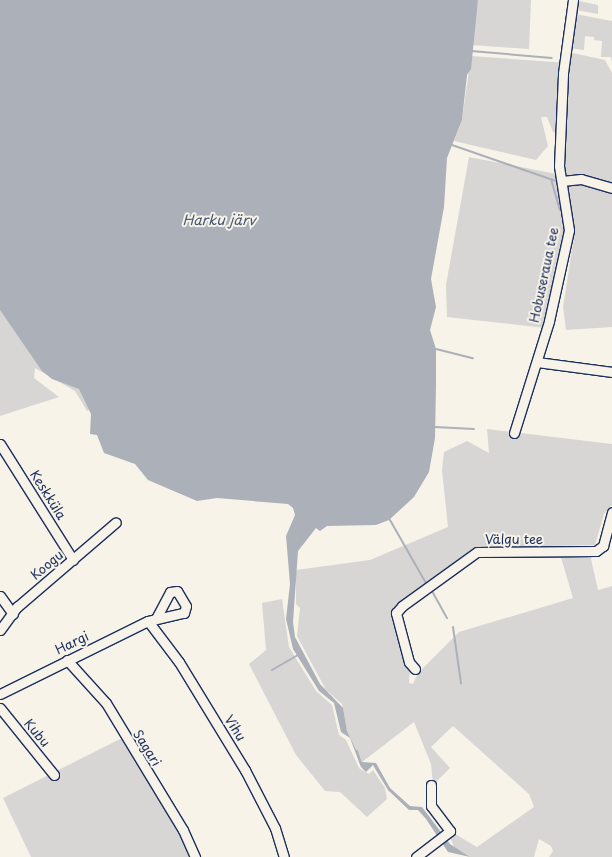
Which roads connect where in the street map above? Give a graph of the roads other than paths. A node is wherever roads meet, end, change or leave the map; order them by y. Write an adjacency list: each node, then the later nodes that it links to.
1 (573, 0): 2 (street, Hobuseraua tee)
2 (562, 181): 3 (street); 4 (street, Hobuseraua tee)
3 (612, 188)
4 (538, 362): 5 (street); 6 (street, Hobuseraua tee)
5 (612, 372)
6 (514, 433)
7 (0, 444): 10 (street, Keskküla)
8 (612, 512): 16 (street, Välgu tee)
9 (116, 522): 10 (street, Koogu)
10 (73, 560): 12 (street, Koogu)
11 (0, 596): 12 (street)
12 (13, 614): 14 (street, Koogu)
13 (152, 620): 15 (street, Hargi); 22 (street, Vihu)
14 (0, 630)
15 (67, 660): 17 (street, Hargi); 21 (street, Sagari)
16 (415, 669)
17 (0, 694)
18 (0, 708): 19 (street, Kubu)
19 (54, 775)
20 (431, 785): 23 (street)
21 (195, 857)
22 (284, 857)
23 (416, 857)

